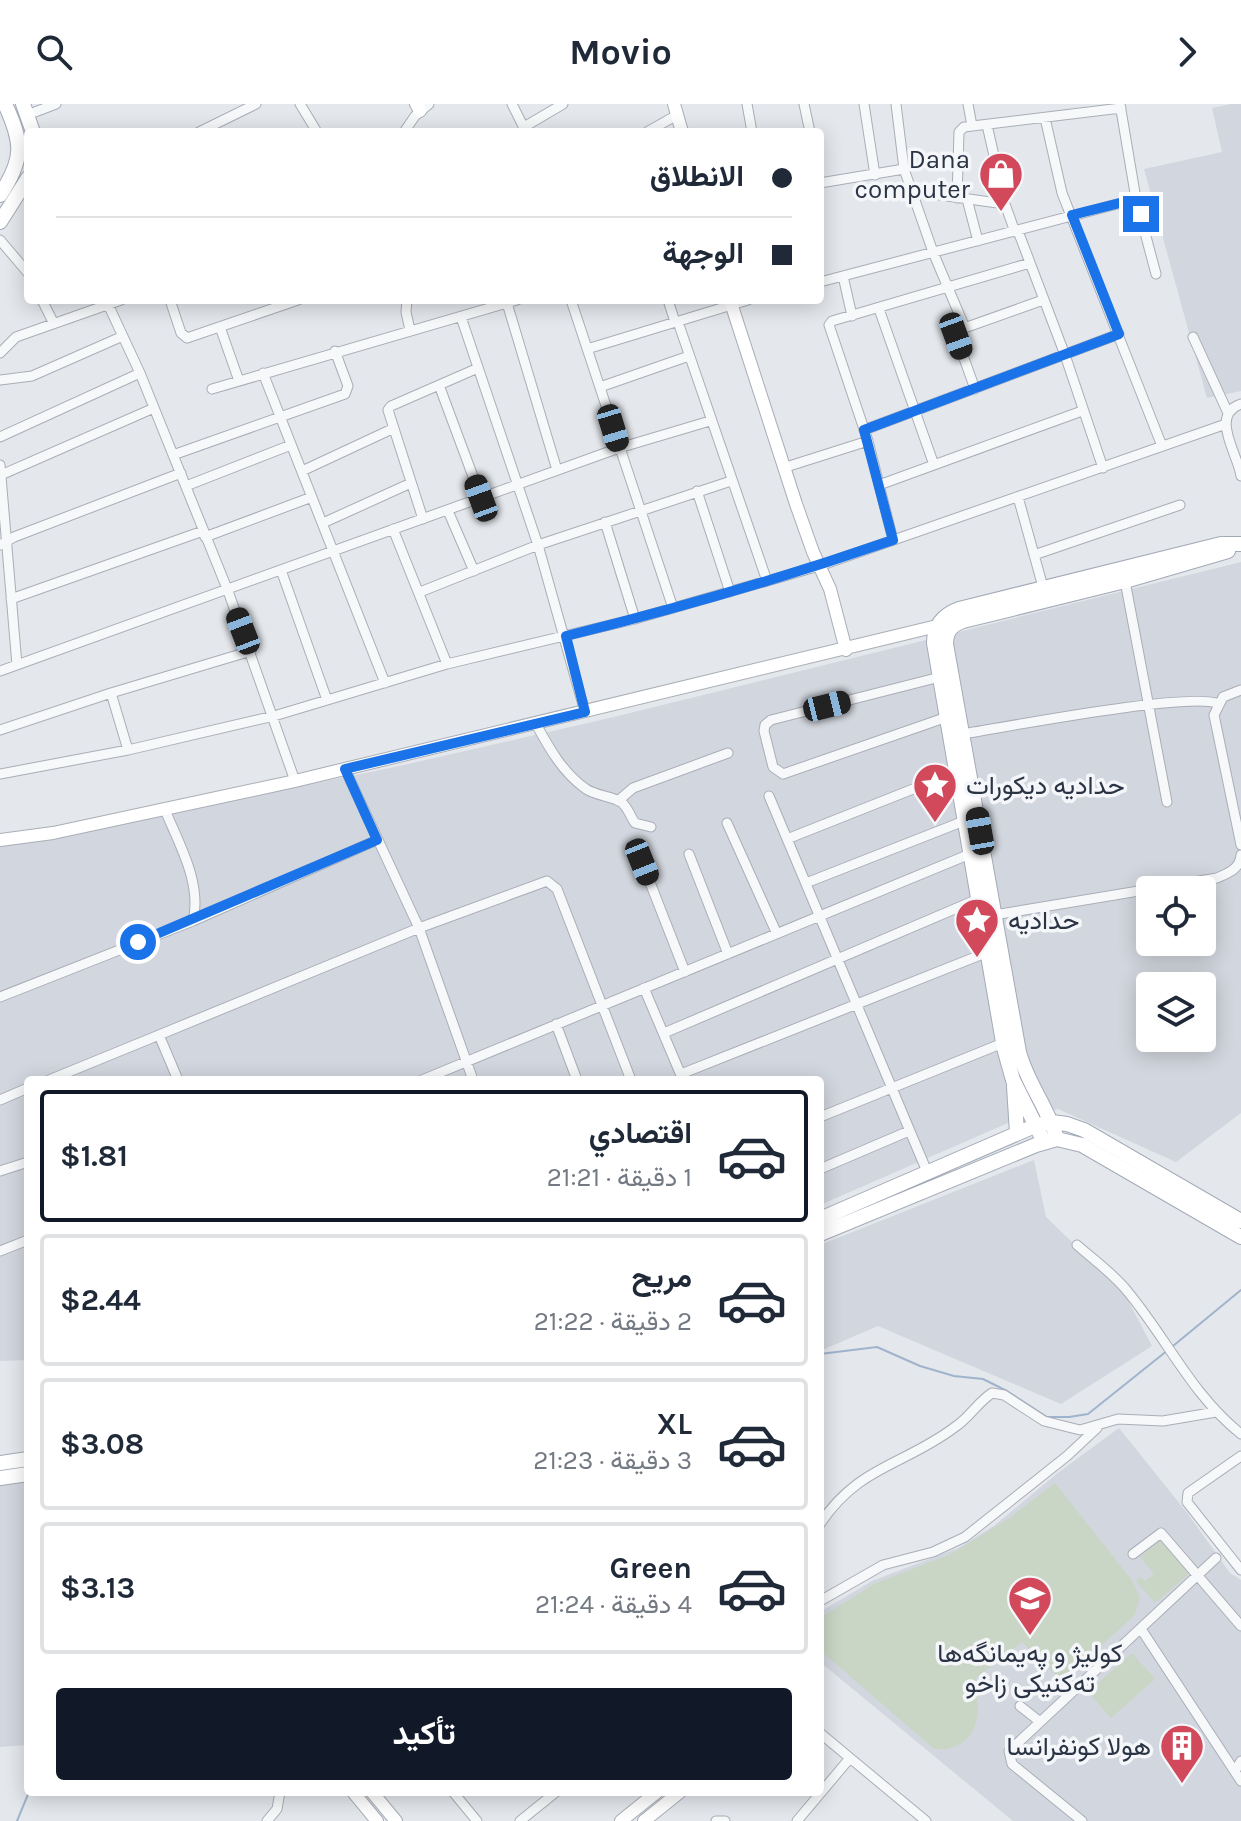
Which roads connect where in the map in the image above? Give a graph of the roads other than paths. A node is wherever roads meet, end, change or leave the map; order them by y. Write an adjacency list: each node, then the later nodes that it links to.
1 (5, 104): 34 (main road)
2 (56, 104): 15 (street)
3 (256, 104): 21 (street)
4 (300, 104): 22 (street)
5 (512, 104): 24 (street)
6 (563, 104): 25 (street)
7 (747, 104): 27 (street)
8 (804, 104): 28 (street)
9 (864, 104): 30 (street)
10 (896, 104): 29 (street)
11 (968, 104): 20 (street)
12 (1057, 104): 17 (street)
13 (422, 106): 23 (street)
14 (1120, 106): 17 (street); 36 (street)
15 (25, 110)
16 (675, 110): 26 (street)
17 (1059, 117): 18 (street)
18 (1045, 118): 19 (street); 38 (street)
19 (987, 125): 20 (street); 37 (street)
20 (972, 126): 35 (street)
21 (209, 128)
22 (315, 128)
23 (407, 128)
24 (524, 128)
25 (528, 128)
26 (652, 128)
27 (751, 128)
28 (809, 128)
29 (904, 169): 30 (street); 33 (street)
30 (875, 175): 31 (street)
31 (824, 182)
32 (24, 184): 39 (main road)
33 (911, 191): 35 (street); 43 (street)
34 (0, 195)
35 (962, 199): 37 (street); 42 (street)
36 (1136, 199): 38 (street); 46 (street)
37 (1005, 204): 40 (street)
38 (1072, 215): 40 (street); 71 (street)
39 (0, 222)
40 (1017, 232): 42 (street); 44 (street)
41 (0, 240): 45 (street)
42 (978, 241): 43 (street)
43 (933, 252): 47 (street); 49 (street)
44 (1030, 263): 49 (street); 50 (street)
45 (24, 268)
46 (1156, 274)
47 (843, 276): 48 (street); 64 (street)
48 (824, 281)
49 (949, 289): 63 (street); 69 (street)
50 (1043, 300): 69 (street); 77 (street)
51 (44, 304): 66 (street)
52 (102, 304): 66 (street)
53 (108, 304): 72 (street)
54 (171, 304): 68 (street)
55 (286, 304): 68 (street)
56 (407, 304): 70 (street)
57 (505, 304): 65 (street)
58 (513, 304): 109 (street)
59 (572, 304): 74 (street)
60 (669, 304): 67 (street)
61 (725, 304): 67 (street)
62 (731, 304): 105 (street)
63 (879, 309): 64 (street); 91 (street)
64 (852, 316): 97 (street)
65 (461, 317): 70 (street); 79 (street)
66 (53, 322): 76 (street)
67 (676, 322): 74 (street); 78 (street)
68 (220, 327): 83 (street)
69 (965, 328): 87 (street)
70 (410, 330): 75 (street)
71 (1119, 334): 77 (street); 101 (street)
72 (123, 336): 80 (street); 82 (street)
73 (1193, 337): 92 (street)
74 (587, 349): 85 (street)
75 (335, 351): 81 (street); 93 (street)
76 (0, 353)
77 (1065, 355): 87 (street); 90 (street)
78 (689, 356): 85 (street); 94 (street)
79 (478, 368): 84 (street); 115 (street)
80 (140, 373): 89 (street); 98 (street)
81 (263, 373): 83 (street); 93 (street)
82 (0, 380)
83 (239, 381): 86 (street)
84 (439, 385): 96 (street); 122 (street)
85 (600, 387): 102 (street)
86 (212, 389)
87 (975, 389): 91 (street)
88 (1241, 404): 92 (street)
89 (154, 408): 103 (street); 108 (street)
90 (1082, 411): 104 (street); 106 (street)
91 (914, 412): 97 (street); 104 (street)
92 (1228, 413): 95 (street)
93 (279, 416): 100 (street); 103 (street)
94 (710, 421): 102 (street); 113 (street)
95 (1226, 424): 101 (street); 107 (street)
96 (392, 429): 110 (street); 114 (street)
97 (864, 430): 99 (street)
98 (0, 437)
99 (868, 441): 105 (street); 116 (street)
100 (291, 445): 110 (street); 117 (street)
101 (1162, 446): 106 (street)
102 (619, 448): 109 (street); 124 (street)
103 (173, 455): 111 (street)
104 (934, 465): 116 (street)
105 (786, 467): 137 (street)
106 (1103, 468): 121 (street)
107 (1240, 469): 112 (street)
108 (1, 470): 119 (street)
109 (557, 470): 115 (street)
110 (302, 471): 120 (street)
111 (181, 473): 117 (street); 132 (street)
112 (1241, 476)
113 (731, 481): 118 (street); 140 (street)
114 (411, 483): 126 (street); 128 (street)
115 (517, 485): 122 (street); 134 (street)
116 (879, 485): 131 (street)
117 (186, 486): 130 (street)
118 (697, 491): 124 (street); 145 (street)
119 (1, 496): 132 (street)
120 (312, 497): 128 (street); 130 (street)
121 (1018, 497): 131 (street); 136 (street)
122 (481, 498): 125 (street)
123 (1180, 505): 136 (street)
124 (640, 510): 127 (street); 148 (street)
125 (448, 511): 126 (street); 139 (street)
126 (423, 519): 129 (street)
127 (605, 522): 134 (street); 149 (street)
128 (323, 523): 135 (street)
129 (393, 529): 135 (street); 144 (street)
130 (204, 534): 143 (street); 146 (street)
131 (893, 540): 137 (street)
132 (3, 544): 146 (street)
133 (1240, 544): 141 (main road); 142 (main road)
134 (538, 545): 139 (street); 151 (street)
135 (335, 551): 138 (street); 158 (street)
136 (1034, 555): 142 (street)
137 (819, 566): 140 (street); 152 (street)
138 (281, 570): 143 (street); 161 (street)
139 (474, 571): 144 (street)
140 (767, 581): 145 (street)
141 (1125, 581): 150 (main road); 163 (street)
142 (1043, 587): 150 (main road)
143 (228, 591): 153 (street); 155 (street)
144 (420, 592): 154 (street)
145 (730, 592): 148 (street)
146 (11, 602): 147 (street); 155 (street)
147 (0, 606)
148 (673, 608): 149 (street)
149 (635, 619): 151 (street)
150 (943, 628): 152 (street); 157 (main road); 169 (main road)
151 (566, 636): 154 (street); 164 (street)
152 (846, 650): 164 (street)
153 (251, 651): 160 (street); 165 (street)
154 (447, 664): 158 (street)
155 (17, 665): 156 (street)
156 (0, 671)
157 (940, 677): 166 (main road); 166 (street)
158 (385, 683): 161 (street)
159 (1241, 690): 162 (street)
160 (111, 693): 168 (street); 170 (street)
161 (327, 700): 165 (street)
162 (1218, 704): 163 (street); 186 (street)
163 (1148, 705): 169 (street); 178 (street)
164 (585, 712): 167 (street)
165 (274, 716): 170 (street); 175 (street)
166 (947, 717): 173 (main road)
167 (536, 724): 172 (street); 177 (street)
168 (0, 730)
169 (962, 734): 193 (main road)
170 (128, 750): 174 (street)
171 (728, 753): 177 (street)
172 (345, 769): 175 (street); 185 (street)
173 (956, 772): 180 (main road); 183 (street)
174 (0, 774)
175 (295, 781): 179 (street)
176 (769, 796): 183 (street)
177 (618, 801): 182 (street)
178 (1167, 802)
179 (165, 810): 184 (street); 195 (street)
180 (964, 821): 188 (main road); 191 (street)
181 (727, 823): 197 (street)
182 (651, 827)
183 (787, 839): 191 (street)
184 (0, 840)
185 (377, 840): 195 (street); 196 (street)
186 (1241, 845)
187 (689, 854): 199 (street)
188 (970, 854): 192 (main road); 194 (street)
189 (1241, 855): 193 (street)
190 (642, 862): 201 (street)
191 (806, 883): 194 (street)
192 (978, 899): 198 (main road); 200 (street)
193 (994, 915): 219 (main road)
194 (820, 916): 197 (street); 200 (street)
195 (193, 921): 203 (street)
196 (419, 928): 205 (street); 208 (street); 210 (street)
197 (777, 934): 199 (street)
198 (988, 952): 204 (street); 209 (main road)
199 (728, 954): 201 (street)
200 (838, 959): 204 (street); 207 (street)
201 (685, 972): 202 (street)
202 (644, 988): 205 (street); 207 (street)
203 (0, 997)
204 (857, 1005): 218 (street); 220 (street)
205 (601, 1007): 206 (street); 216 (street)
206 (556, 1024): 210 (street); 215 (street)
207 (664, 1033): 217 (street)
208 (159, 1035): 211 (street); 212 (street)
209 (1003, 1043): 219 (main road); 220 (street)
210 (465, 1062): 213 (street); 214 (street)
211 (59, 1076)
212 (176, 1076)
213 (432, 1076)
214 (471, 1076)
215 (576, 1076)
216 (629, 1076)
217 (682, 1076)
218 (684, 1076)
219 (1021, 1078): 224 (main road); 226 (main road)
220 (892, 1087): 223 (street); 225 (street)
221 (24, 1090): 222 (street)
222 (0, 1100)
223 (824, 1115)
224 (1045, 1123): 226 (main road); 227 (main road); 233 (main road)
225 (909, 1131): 229 (street); 231 (street)
226 (1017, 1133): 231 (main road)
227 (1051, 1140): 234 (main road); 235 (main road)
228 (24, 1163): 230 (street)
229 (824, 1167)
230 (0, 1171)
231 (928, 1174): 232 (main road)
232 (824, 1217)
233 (1241, 1221)
234 (824, 1232)
235 (1241, 1237)
236 (24, 1242): 238 (street)
237 (1077, 1245): 239 (street)
238 (0, 1251)
239 (1216, 1412): 240 (street); 241 (street)
240 (1103, 1423): 247 (street); 252 (street)
241 (1241, 1434)
242 (1241, 1456): 250 (street)
243 (24, 1460): 244 (main road)
244 (0, 1463)
245 (24, 1475): 246 (main road)
246 (0, 1478)
247 (824, 1518)
248 (1133, 1554): 251 (street)
249 (1216, 1558): 251 (street)
250 (1241, 1570)
251 (1197, 1575): 253 (street); 254 (street)
252 (824, 1599)
253 (1241, 1626)
254 (1141, 1629): 256 (street); 260 (street)
255 (1020, 1706): 256 (street)
256 (1039, 1721): 282 (street)
257 (824, 1736): 258 (street)
258 (850, 1758): 262 (street); 281 (street)
259 (1241, 1761): 260 (street)
260 (1235, 1771): 261 (street)
261 (1241, 1781)
262 (824, 1789)
263 (279, 1796): 271 (street)
264 (356, 1796): 272 (street)
265 (375, 1796): 273 (street)
266 (459, 1796): 274 (street)
267 (551, 1796): 275 (street)
268 (652, 1796): 276 (street)
269 (675, 1796): 277 (street)
270 (818, 1796): 280 (street)
271 (267, 1821)
272 (377, 1821)
273 (396, 1821)
274 (477, 1821)
275 (520, 1821)
276 (621, 1821)
277 (644, 1821)
278 (716, 1821): 279 (street)
279 (725, 1821)
280 (797, 1821)
281 (926, 1821)
282 (1082, 1821)

